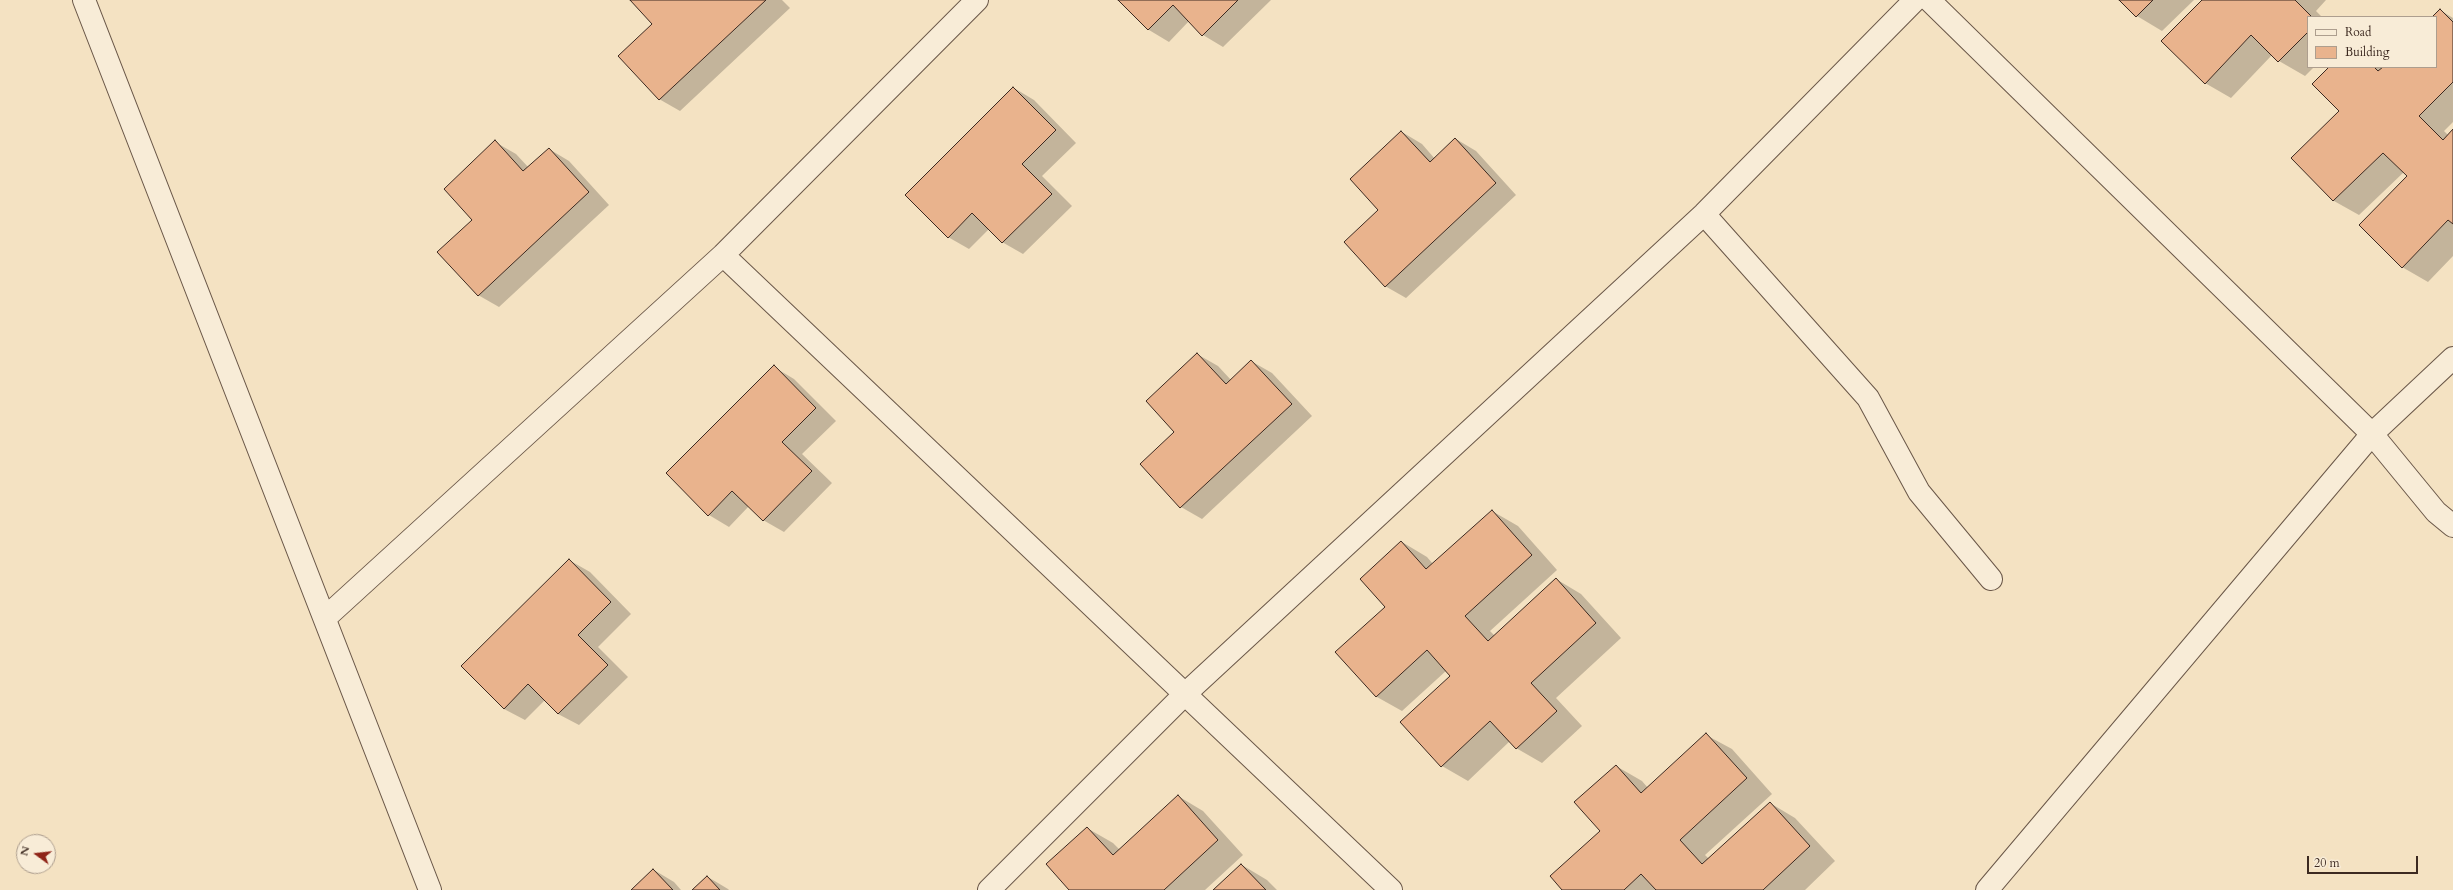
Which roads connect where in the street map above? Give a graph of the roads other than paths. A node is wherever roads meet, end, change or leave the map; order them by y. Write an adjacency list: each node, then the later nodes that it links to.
1 (84, 0): 11 (street)
2 (977, 0): 6 (street)
3 (1915, 0): 5 (street)
4 (1929, 0): 8 (street)
5 (1704, 214): 10 (street); 12 (street)
6 (723, 255): 11 (street); 12 (street)
7 (2453, 358): 8 (street)
8 (2372, 434): 9 (street); 16 (street)
9 (2453, 526)
10 (1991, 579)
11 (325, 618): 13 (street)
12 (1184, 694): 14 (street); 15 (street)
13 (430, 890)
14 (989, 890)
15 (1391, 890)
16 (1987, 890)

